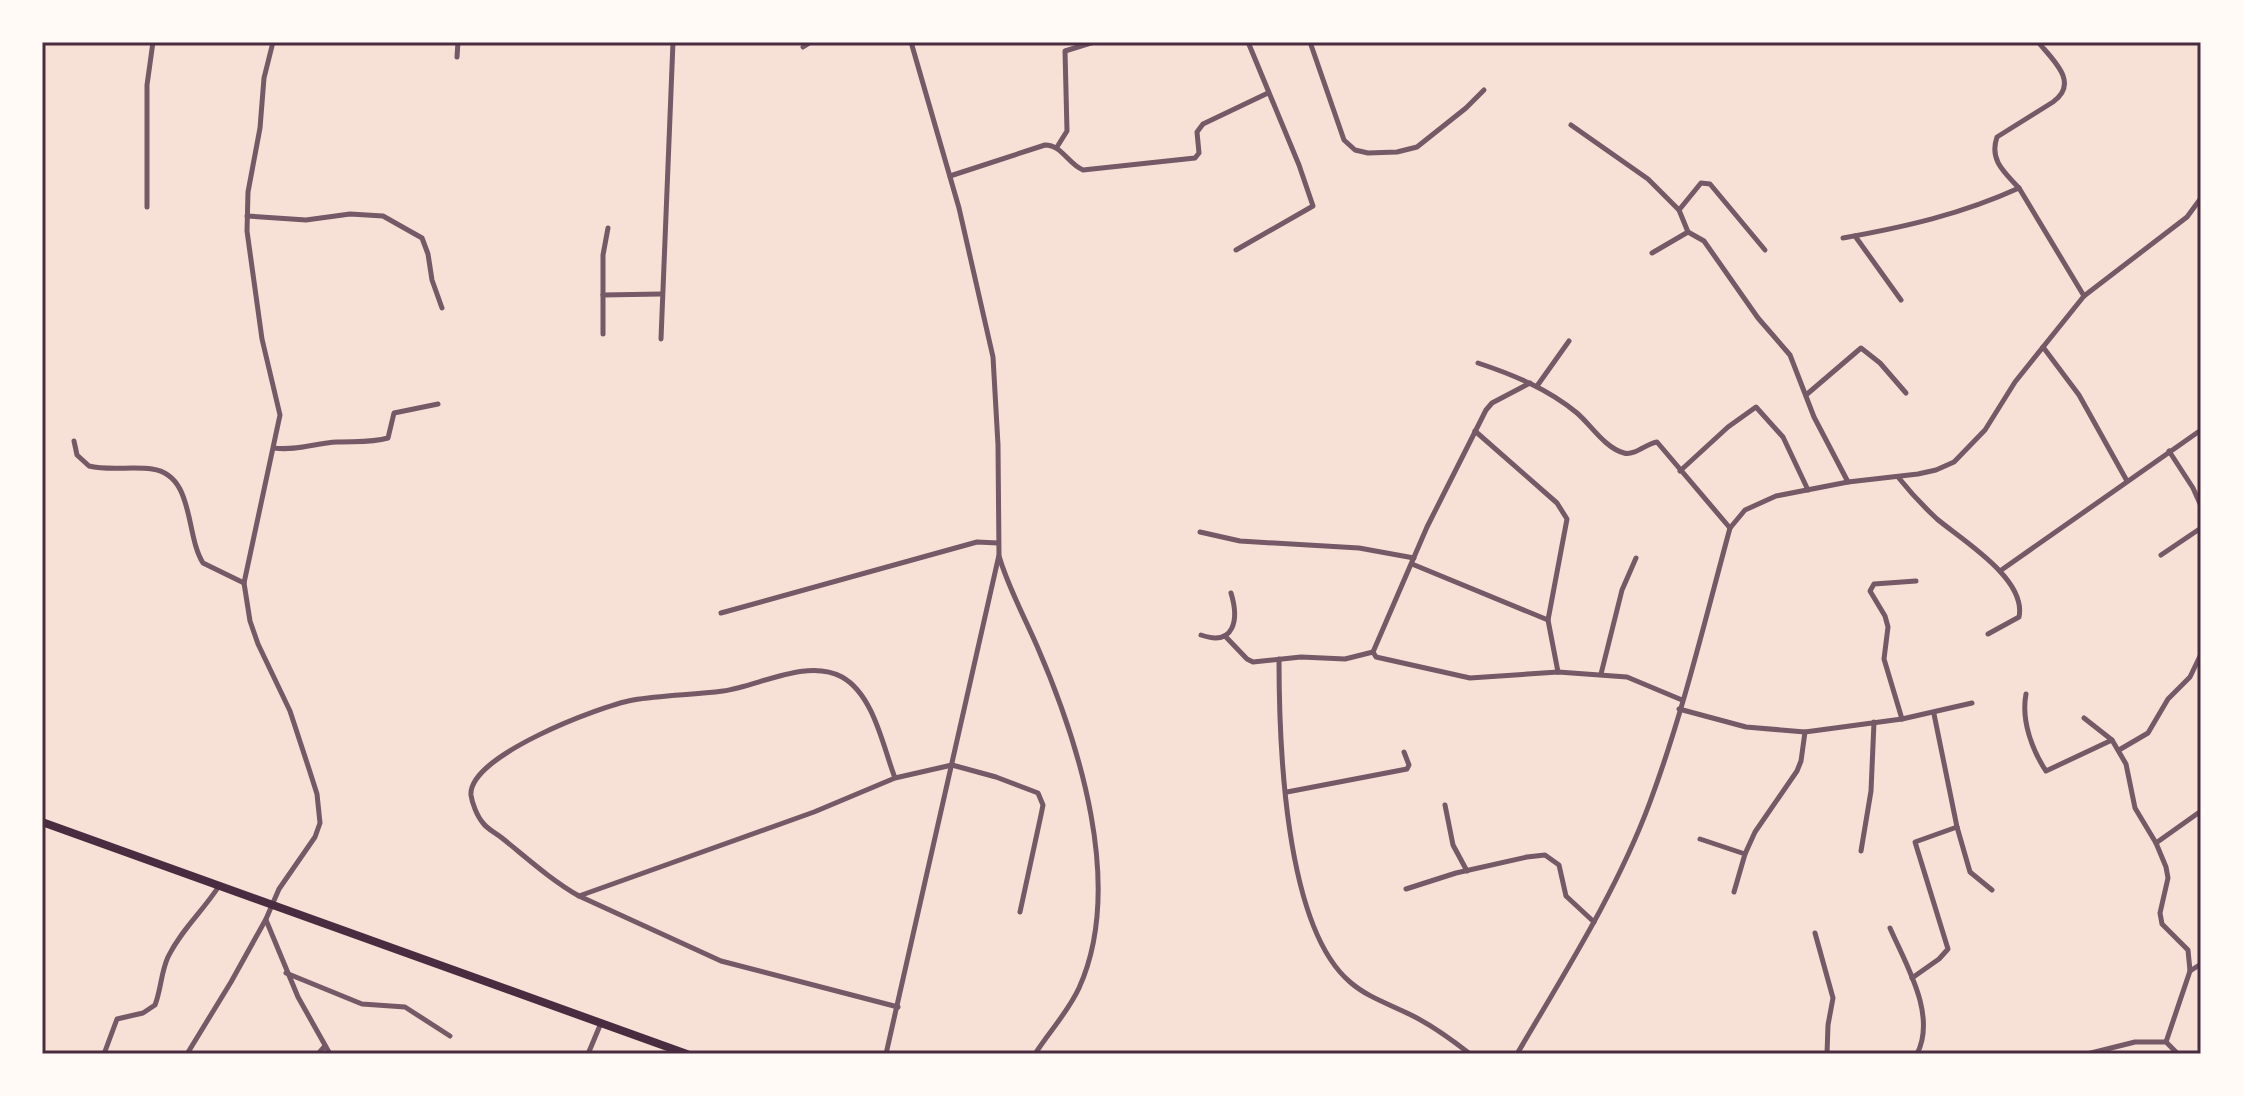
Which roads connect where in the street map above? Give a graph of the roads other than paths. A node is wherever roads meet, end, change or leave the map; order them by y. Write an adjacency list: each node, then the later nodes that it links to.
1 (153, 42): 20 (street)
2 (273, 42): 22 (street)
3 (458, 42): 12 (street)
4 (673, 42): 30 (street)
5 (811, 42): 11 (street)
6 (911, 42): 17 (street)
7 (1094, 42): 16 (street)
8 (1248, 42): 14 (street)
9 (1310, 42): 13 (street)
10 (2038, 42): 18 (street)
11 (803, 47)
12 (457, 57)
13 (1484, 90)
14 (1268, 93): 16 (street); 27 (street)
15 (1571, 125): 21 (street)
16 (1057, 147): 17 (street)
17 (950, 176): 59 (street)
18 (2019, 188): 25 (street); 32 (street)
19 (2201, 198): 32 (street)
20 (147, 207)
21 (1679, 210): 24 (street); 28 (street)
22 (247, 216): 34 (street); 48 (street)
23 (608, 228): 31 (street)
24 (1688, 232): 29 (street); 43 (street)
25 (1855, 236): 26 (street); 33 (street)
26 (1843, 238)
27 (1236, 250)
28 (1765, 250)
29 (1652, 253)
30 (661, 294): 31 (street); 36 (street)
31 (603, 295): 35 (street)
32 (2084, 296): 38 (street)
33 (1901, 300)
34 (442, 308)
35 (603, 334)
36 (661, 339)
37 (1569, 341): 41 (street)
38 (2043, 347): 51 (street); 52 (street)
39 (1478, 363): 40 (street)
40 (1531, 382): 41 (street); 46 (street)
41 (1537, 386): 50 (street)
42 (1906, 393): 43 (street)
43 (1806, 395): 53 (street)
44 (438, 404): 48 (street)
45 (2201, 430): 49 (street)
46 (1475, 431): 63 (street); 69 (street)
47 (74, 441): 66 (street)
48 (274, 448): 66 (street)
49 (2169, 451): 52 (street); 55 (street)
50 (1680, 471): 54 (street); 56 (street)
51 (1897, 476): 53 (street); 64 (street)
52 (2127, 481): 64 (street)
53 (1848, 482): 54 (street)
54 (1808, 490): 56 (street)
55 (2201, 506)
56 (1730, 528): 79 (street)
57 (2201, 528): 61 (street)
58 (1200, 532): 63 (street)
59 (998, 543): 60 (street); 68 (street)
60 (999, 555): 90 (street); 129 (street)
61 (2161, 555)
62 (1636, 558): 77 (street)
63 (1413, 561): 69 (street); 73 (street)
64 (2000, 571): 70 (street)
65 (1916, 581): 84 (street)
66 (244, 583): 107 (street)
67 (1231, 593): 72 (street)
68 (721, 613)
69 (1548, 620): 76 (street)
70 (1988, 634)
71 (1201, 635): 72 (street)
72 (1225, 636): 75 (street)
73 (1373, 652): 75 (street); 76 (street)
74 (2201, 654): 88 (street)
75 (1279, 659): 92 (street)
76 (1558, 672): 77 (street)
77 (1601, 674): 79 (street)
78 (2026, 694): 87 (street)
79 (1682, 700): 81 (street)
80 (1972, 703): 82 (street)
81 (1679, 709): 86 (street); 110 (street)
82 (1934, 714): 84 (street); 96 (street)
83 (2084, 718): 87 (street)
84 (1902, 719): 85 (street)
85 (1874, 722): 86 (street); 99 (street)
86 (1805, 732): 100 (street)
87 (2112, 740): 88 (street)
88 (2119, 750): 98 (street)
89 (1404, 752): 92 (street)
90 (952, 765): 91 (street); 108 (street); 117 (street)
91 (895, 778): 106 (street); 106 (street)
92 (1287, 792): 130 (street)
93 (1445, 805): 101 (street)
94 (2201, 811): 98 (street)
95 (42, 822): 102 (main road)
96 (1957, 827): 104 (street); 116 (street)
97 (1700, 839): 100 (street)
98 (2156, 843): 114 (street)
99 (1861, 851)
100 (1745, 854): 105 (street)
101 (1467, 871): 103 (street); 110 (street)
102 (219, 885): 107 (main road); 122 (street)
103 (1406, 889)
104 (1992, 890)
105 (1734, 892)
106 (579, 896): 117 (street)
107 (272, 904): 109 (street); 118 (main road)
108 (1020, 912)
109 (266, 919): 115 (street); 123 (street)
110 (1594, 922): 131 (street)
111 (1890, 928): 116 (street)
112 (1815, 933): 132 (street)
113 (2201, 964): 114 (street)
114 (2190, 971): 120 (street)
115 (286, 973): 119 (street); 121 (street)
116 (1912, 978): 133 (street)
117 (898, 1007): 128 (street)
118 (601, 1023): 126 (street); 127 (main road)
119 (450, 1036)
120 (2166, 1042): 134 (street); 135 (street)
121 (325, 1046): 124 (street); 125 (street)
122 (104, 1054)
123 (187, 1054)
124 (318, 1054)
125 (330, 1054)
126 (588, 1054)
127 (687, 1054)
128 (886, 1054)
129 (1035, 1054)
130 (1470, 1054)
131 (1517, 1054)
132 (1827, 1054)
133 (1917, 1054)
134 (2087, 1054)
135 (2178, 1054)

